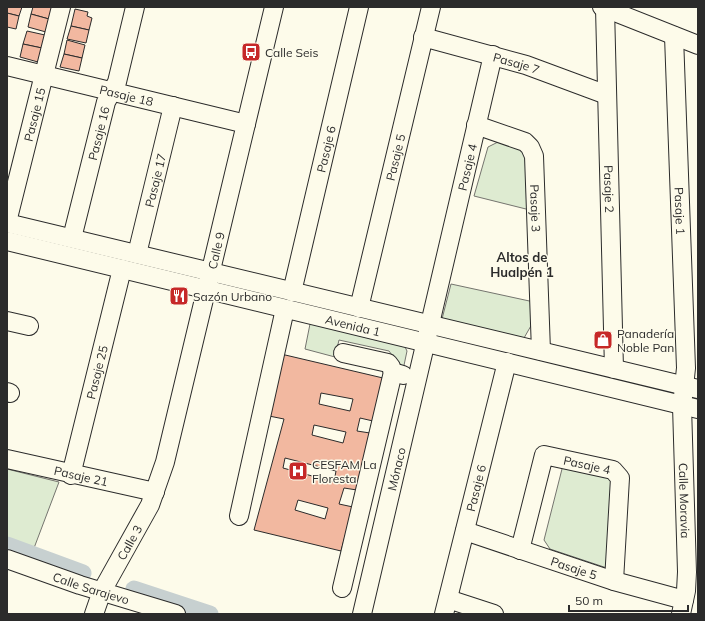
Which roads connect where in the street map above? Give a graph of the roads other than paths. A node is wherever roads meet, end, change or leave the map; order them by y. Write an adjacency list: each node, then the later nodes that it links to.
1 (61, 7): 12 (street, Pasaje 15)
2 (135, 7): 13 (street, Pasaje 16)
3 (274, 7): 16 (street, Calle 9)
4 (359, 7): 25 (street, Pasaje 6)
5 (431, 7): 8 (street, Pasaje 5)
6 (604, 8): 7 (street); 14 (street, Pasaje 2)
7 (674, 36): 9 (street); 38 (street, Pasaje 1)
8 (423, 38): 10 (street, Pasaje 7); 26 (street, Pasaje 5)
9 (698, 45)
10 (493, 55): 14 (street, Pasaje 7); 17 (street, Pasaje 4)
11 (7, 66): 12 (street, Pasaje 18)
12 (44, 75): 13 (street, Pasaje 18); 18 (street, Pasaje 15)
13 (111, 92): 15 (street, Pasaje 18); 19 (street, Pasaje 16)
14 (607, 94): 35 (street, Pasaje 2)
15 (173, 106): 16 (street, Pasaje 18); 21 (street, Pasaje 17)
16 (246, 124): 23 (street, Calle 9)
17 (476, 125): 29 (street, Pasaje 4); 32 (street, Pasaje 3)
18 (7, 222): 19 (street, Avenida 1)
19 (72, 238): 21 (street, Avenida 1)
20 (7, 241): 22 (street, Avenida 1)
21 (137, 254): 23 (street, Avenida 1)
22 (122, 269): 24 (street, Avenida 1); 41 (street, Pasaje 25)
23 (211, 272): 24 (street, Calle 9); 25 (street, Avenida 1)
24 (207, 290): 27 (street, Avenida 1); 42 (street, Calle 9)
25 (292, 292): 26 (street, Avenida 1)
26 (359, 308): 29 (street, Avenida 1)
27 (285, 309): 31 (street, Avenida 1); 43 (street)
28 (7, 321): 30 (street)
29 (430, 325): 31 (street, Mónaco); 32 (street, Avenida 1)
30 (28, 326)
31 (426, 343): 34 (street, Avenida 1); 37 (street, Mónaco)
32 (541, 352): 35 (street, Avenida 1)
33 (343, 353): 36 (street)
34 (506, 362): 39 (street, Avenida 1); 44 (street, Pasaje 6)
35 (614, 369): 38 (street, Avenida 1)
36 (393, 372): 37 (street); 48 (street)
37 (418, 378): 54 (street, Mónaco)
38 (691, 388): 39 (street, Calle Moravia)
39 (690, 407): 51 (street, Calle Moravia)
40 (7, 459): 41 (street, Pasaje 21)
41 (71, 475): 42 (street, Pasaje 21)
42 (155, 492): 49 (street, Calle 3)
43 (239, 516)
44 (464, 531): 45 (street, Pasaje 5); 50 (street, Pasaje 6)
45 (520, 550): 47 (street, Pasaje 5); 47 (street, Pasaje 4)
46 (7, 559): 49 (street, Calle Sarajevo)
47 (614, 581): 51 (street, Pasaje 5)
48 (342, 588)
49 (102, 591): 52 (street); 53 (street, Calle Sarajevo)
50 (446, 606): 55 (street)
51 (682, 607)
52 (94, 614)
53 (176, 614)
54 (362, 614)
55 (494, 614)

